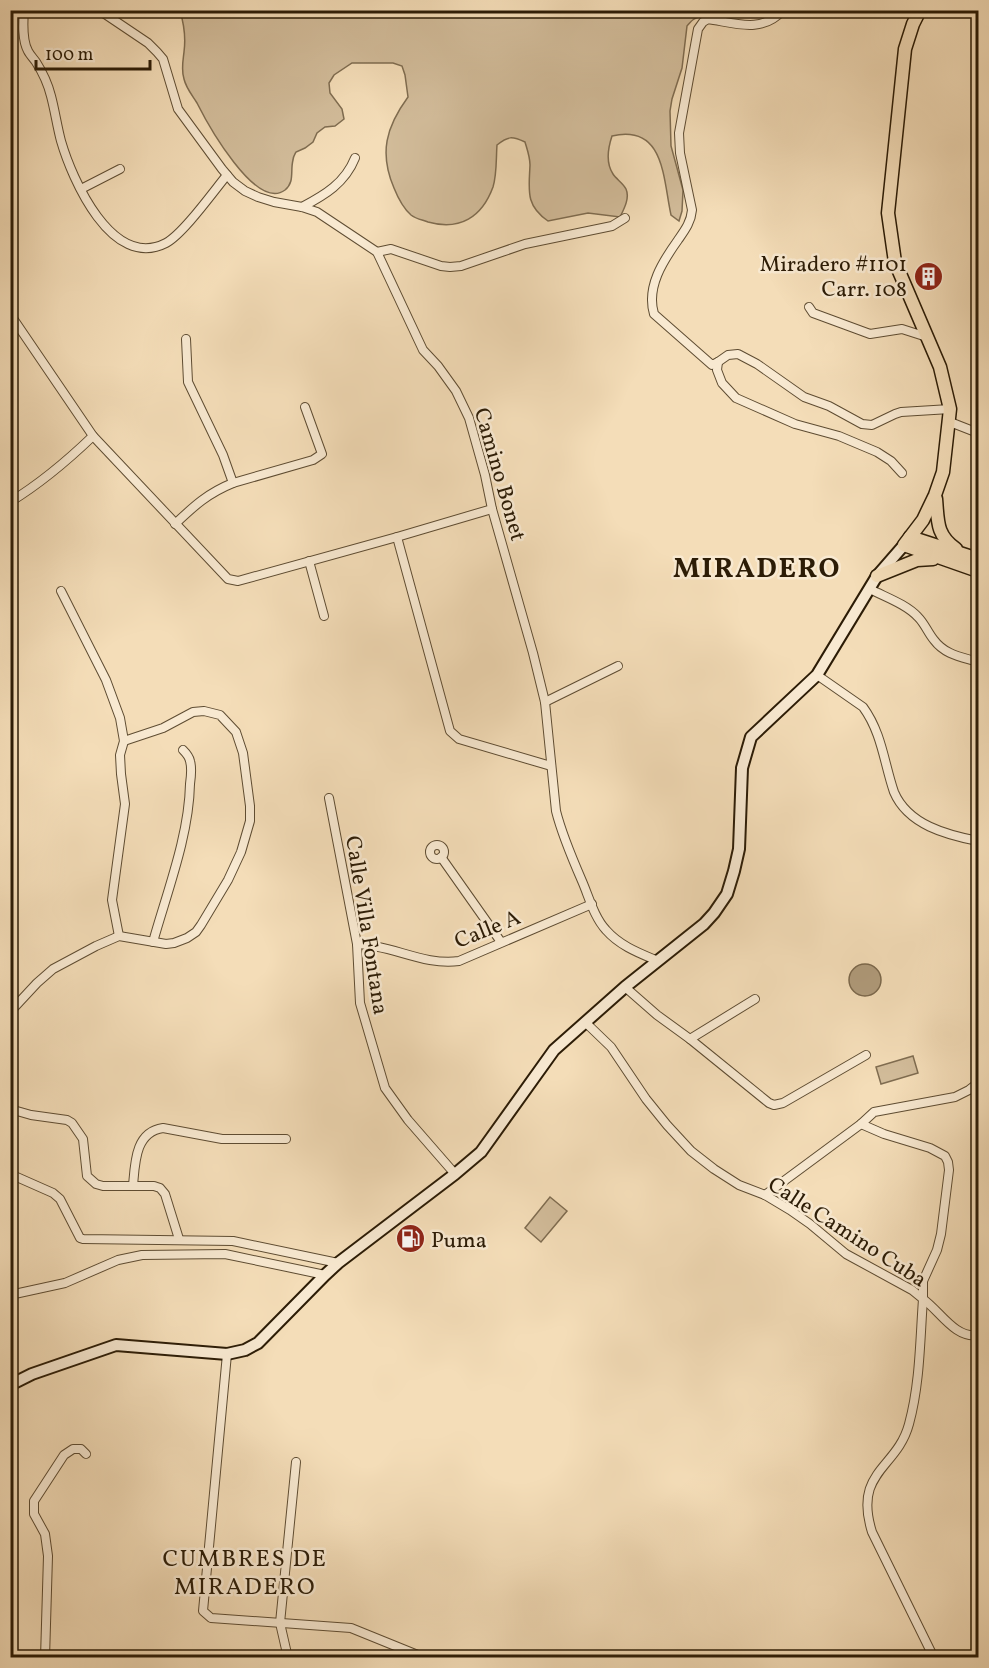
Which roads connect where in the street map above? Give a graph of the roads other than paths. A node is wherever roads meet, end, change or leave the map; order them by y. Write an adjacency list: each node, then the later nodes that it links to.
1 (24, 10): 8 (street)
2 (99, 10): 7 (street)
3 (783, 10): 16 (street)
4 (920, 10): 14 (main road)
5 (355, 158): 9 (street)
6 (120, 169): 8 (street)
7 (227, 176): 8 (street); 9 (street)
8 (81, 189)
9 (302, 207): 11 (street)
10 (625, 218): 11 (street)
11 (377, 252): 26 (street, Camino Bonet)
12 (809, 307): 14 (street)
13 (10, 314): 21 (street)
14 (927, 337): 18 (main road)
15 (186, 339): 23 (street)
16 (718, 362): 18 (street); 22 (street)
17 (305, 407): 23 (street)
18 (950, 409): 19 (main road)
19 (950, 422): 20 (street); 24 (main road)
20 (978, 433)
21 (93, 436): 25 (street); 27 (street)
22 (902, 473)
23 (232, 483): 27 (street)
24 (935, 495): 29 (main road); 30 (main road)
25 (10, 502)
26 (492, 509): 28 (street); 42 (street, Camino Bonet)
27 (175, 524): 32 (street)
28 (397, 537): 32 (street); 45 (street)
29 (907, 541): 30 (main road); 33 (main road); 35 (main road)
30 (965, 555): 31 (main road)
31 (978, 560)
32 (309, 561): 38 (street)
33 (947, 561): 34 (main road); 35 (main road)
34 (978, 572)
35 (877, 576): 36 (main road)
36 (870, 589): 39 (street); 41 (main road)
37 (61, 591): 43 (street)
38 (324, 616)
39 (978, 662)
40 (618, 666): 42 (street)
41 (817, 675): 47 (street); 54 (main road)
42 (545, 702): 45 (street, Camino Bonet)
43 (124, 741): 50 (street); 51 (street)
44 (183, 750): 51 (street)
45 (551, 766): 49 (street, Camino Bonet)
46 (329, 798): 53 (street, Calle Villa Fontana)
47 (978, 842)
48 (441, 857): 52 (street)
49 (592, 904): 52 (street, Calle A); 54 (street, Camino Bonet)
50 (119, 936): 51 (street); 57 (street)
51 (153, 942)
52 (501, 942): 53 (street, Calle A)
53 (357, 944): 66 (street, Calle Villa Fontana)
54 (658, 961): 55 (main road)
55 (625, 987): 58 (main road); 59 (street)
56 (755, 999): 59 (street)
57 (10, 1012)
58 (585, 1022): 66 (main road); 68 (street, Calle Camino Cuba)
59 (690, 1040): 60 (street)
60 (866, 1055)
61 (978, 1083): 63 (street)
62 (10, 1109): 67 (street)
63 (861, 1124): 68 (street); 73 (street)
64 (286, 1139): 67 (street)
65 (10, 1174): 69 (street)
66 (455, 1174): 70 (main road)
67 (134, 1186): 69 (street)
68 (765, 1195): 73 (street, Calle Camino Cuba)
69 (179, 1239): 70 (street)
70 (338, 1263): 71 (main road)
71 (325, 1275): 72 (street); 75 (main road)
72 (10, 1295)
73 (923, 1299): 74 (street); 83 (street, Calle Camino Cuba)
74 (978, 1335)
75 (227, 1354): 76 (main road); 79 (street)
76 (10, 1385)
77 (86, 1454): 80 (street)
78 (296, 1462): 79 (street)
79 (280, 1623): 81 (street); 82 (street)
80 (45, 1658)
81 (288, 1658)
82 (425, 1658)
83 (934, 1658)

